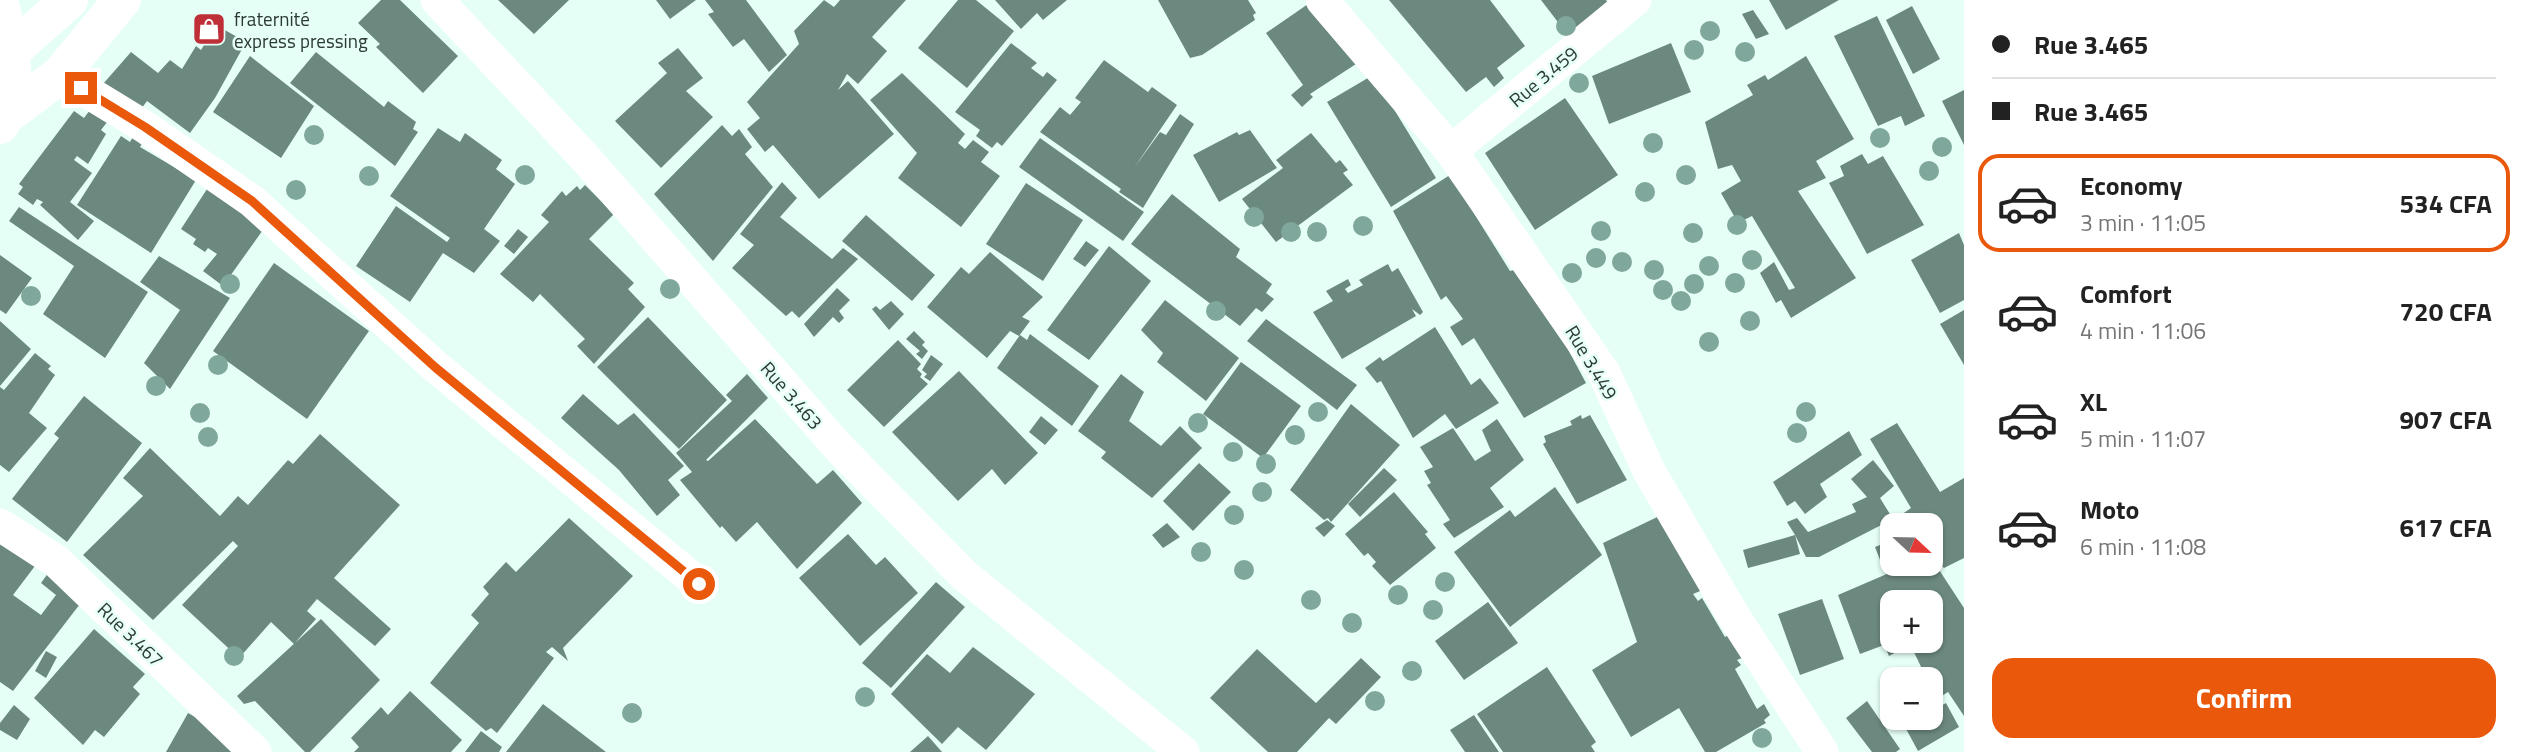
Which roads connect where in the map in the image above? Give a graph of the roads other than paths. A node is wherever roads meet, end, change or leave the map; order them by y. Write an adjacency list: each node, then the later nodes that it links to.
1 (69, 0): 7 (main road)
2 (122, 0): 8 (main road)
3 (437, 0): 14 (street, Rue 3.463)
4 (1322, 0): 10 (street, Rue 3.449)
5 (1635, 0): 10 (street, Rue 3.459)
6 (0, 5): 7 (main road)
7 (6, 57): 9 (main road)
8 (60, 75): 9 (main road); 12 (street)
9 (3, 119)
10 (1451, 151): 15 (street, Rue 3.449)
11 (0, 525): 13 (street, Rue 3.467)
12 (699, 584)
13 (255, 752)
14 (1183, 752)
15 (1822, 752)

